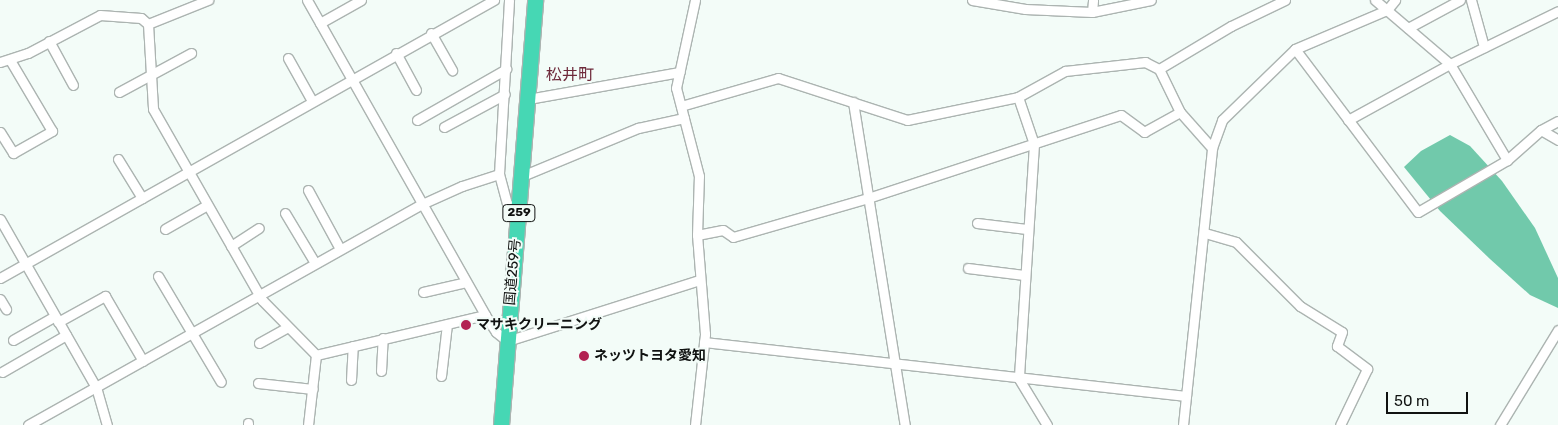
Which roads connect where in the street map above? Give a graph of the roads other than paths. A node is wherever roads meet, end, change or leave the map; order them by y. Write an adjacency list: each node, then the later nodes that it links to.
1 (208, 0): 20 (street)
2 (307, 0): 19 (street)
3 (361, 0): 19 (street)
4 (494, 0): 22 (street)
5 (509, 0): 32 (street)
6 (534, 0): 43 (highway, 国道259号 / 259)
7 (695, 0): 35 (street)
8 (972, 0): 18 (street)
9 (1093, 0): 18 (street)
10 (1151, 0): 18 (street)
11 (1285, 0): 33 (street)
12 (1376, 0): 16 (street)
13 (1395, 0): 16 (street)
14 (1460, 0): 21 (street)
15 (1471, 0): 24 (street)
16 (1387, 10): 21 (street); 25 (street)
17 (1558, 11): 24 (street)
18 (1092, 12)
19 (320, 23): 37 (street)
20 (148, 24): 23 (street); 36 (street)
21 (1408, 28): 31 (street)
22 (431, 33): 27 (street); 34 (street)
23 (48, 41): 29 (street); 38 (street)
24 (1484, 47): 31 (street)
25 (1295, 49): 50 (street); 57 (street)
26 (191, 53): 36 (street)
27 (396, 53): 37 (street); 39 (street)
28 (288, 58): 44 (street)
29 (10, 60): 30 (street); 54 (street)
30 (0, 62)
31 (1450, 64): 50 (street); 59 (street)
32 (506, 68): 41 (street); 49 (street)
33 (1159, 69): 42 (street); 47 (street)
34 (452, 70)
35 (680, 72): 43 (street); 46 (street)
36 (151, 75): 40 (street); 60 (street)
37 (351, 78): 44 (street); 66 (street)
38 (73, 84)
39 (416, 90)
40 (119, 92)
41 (505, 94): 52 (street); 61 (street)
42 (1018, 98): 45 (street); 56 (street)
43 (528, 99): 62 (highway, 国道259号 / 259)
44 (312, 101): 60 (street)
45 (853, 102): 46 (street); 65 (street)
46 (681, 106): 48 (street)
47 (1180, 112): 56 (street); 57 (street)
48 (684, 118): 62 (street); 76 (street)
49 (417, 120)
50 (1348, 120): 59 (street)
51 (1558, 121): 53 (street)
52 (444, 127)
53 (1541, 130): 55 (street); 59 (street)
54 (0, 132)
55 (1558, 140)
56 (1034, 144): 65 (street); 74 (street)
57 (1212, 148): 75 (street)
58 (118, 159): 64 (street)
59 (1507, 160)
60 (188, 172): 64 (street); 67 (street)
61 (499, 174): 66 (street); 68 (street)
62 (522, 176): 68 (highway, 国道259号 / 259)
63 (308, 190): 78 (street)
64 (142, 198): 79 (street)
65 (868, 198): 76 (street); 106 (street)
66 (422, 204): 78 (street); 86 (street)
67 (207, 205): 73 (street); 77 (street)
68 (519, 211): 100 (highway, 国道259号 / 259)
69 (285, 213): 80 (street)
70 (0, 219): 79 (street)
71 (977, 223): 74 (street)
72 (259, 228): 77 (street)
73 (165, 229)
74 (1026, 229): 82 (street)
75 (1205, 233): 116 (street); 125 (street)
76 (697, 236): 85 (street)
77 (231, 246): 88 (street)
78 (340, 249): 80 (street)
79 (26, 263): 84 (street); 92 (street)
80 (315, 263): 88 (street)
81 (968, 268): 82 (street)
82 (1024, 275): 110 (street)
83 (158, 276): 96 (street)
84 (0, 278)
85 (699, 280): 100 (street); 101 (street)
86 (466, 282): 87 (street); 91 (street)
87 (423, 292)
88 (258, 294): 94 (street); 96 (street)
89 (0, 299): 90 (street)
90 (6, 309)
91 (485, 315): 93 (street); 100 (street)
92 (56, 319): 97 (street); 99 (street); 105 (street)
93 (447, 324): 98 (street); 109 (street)
94 (288, 327): 102 (street); 104 (street)
95 (1558, 330): 126 (street)
96 (190, 333): 105 (street); 112 (street)
97 (66, 335): 108 (street); 114 (street)
98 (383, 338): 103 (street); 107 (street)
99 (13, 340)
100 (507, 341): 120 (highway, 国道259号 / 259)
101 (704, 342): 106 (street); 121 (street)
102 (258, 344)
103 (353, 346): 104 (street); 111 (street)
104 (316, 355): 115 (street)
105 (143, 361): 114 (street)
106 (893, 363): 110 (street); 122 (street)
107 (381, 371)
108 (2, 372)
109 (442, 376)
110 (1019, 378): 116 (street); 123 (street)
111 (351, 380)
112 (221, 382)
113 (258, 382): 115 (street)
114 (96, 387): 117 (street); 118 (street)
115 (312, 389): 119 (street)
116 (1186, 396): 124 (street)
117 (28, 425)
118 (107, 425)
119 (308, 425)
120 (501, 425)
121 (695, 425)
122 (905, 425)
123 (1047, 425)
124 (1183, 425)
125 (1340, 425)
126 (1500, 425)

